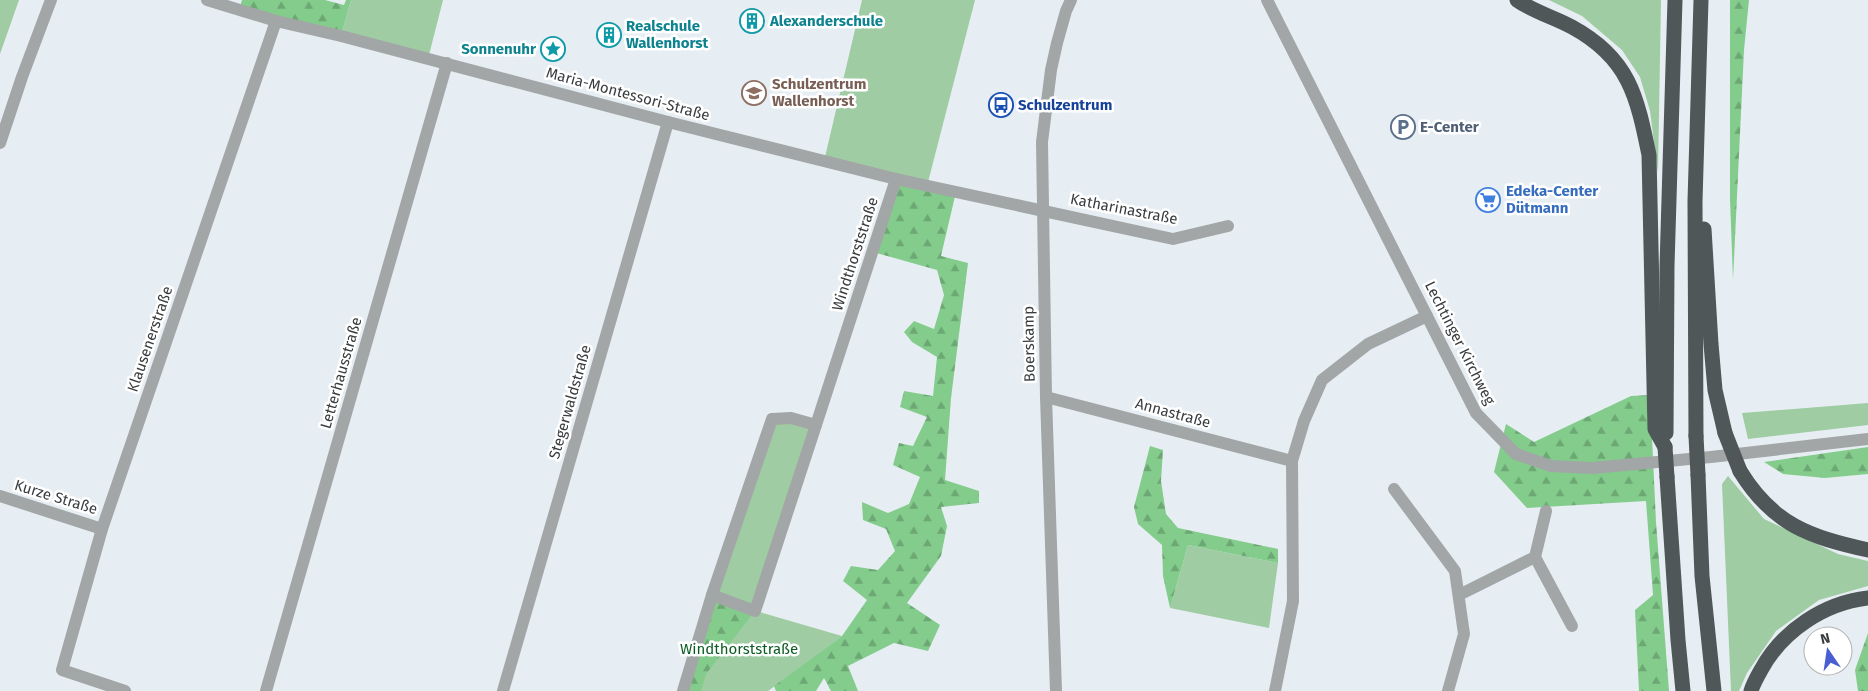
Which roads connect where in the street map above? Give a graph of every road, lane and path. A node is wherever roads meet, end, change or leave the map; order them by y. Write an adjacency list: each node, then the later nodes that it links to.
1 (51, 0): 12 (street)
2 (208, 0): 8 (street, Maria-Montessori-Straße)
3 (1072, 0): 15 (street, Boerskamp)
4 (1267, 0): 17 (street, Lechtinger Kirchweg)
5 (1517, 0): 21 (highway)
6 (1675, 0): 21 (highway)
7 (1701, 0): 14 (highway)
8 (240, 5): 9 (street, Maria-Montessori-Straße)
9 (276, 22): 10 (street, Maria-Montessori-Straße); 26 (street, Klausenerstraße)
10 (447, 63): 11 (street, Maria-Montessori-Straße); 34 (street, Letterhausstraße)
11 (668, 122): 13 (street, Maria-Montessori-Straße); 35 (street, Stegerwaldstraße)
12 (0, 143)
13 (896, 179): 15 (street, Maria-Montessori-Straße); 19 (street, Windthorststraße)
14 (1695, 201): 27 (highway, bridge); 41 (highway, bridge)
15 (1042, 210): 16 (street, Katharinastraße); 18 (street, Boerskamp)
16 (1228, 226)
17 (1427, 316): 20 (street, Lechtinger Kirchweg); 22 (street)
18 (1046, 397): 22 (street, Annastraße); 37 (street, Boerskamp)
19 (816, 425): 29 (street); 29 (street, Windthorststraße)
20 (1868, 439)
21 (1664, 441): 40 (highway, bridge)
22 (1292, 461): 38 (street)
23 (1394, 489): 30 (street)
24 (0, 496): 26 (street, Kurze Straße)
25 (1546, 511): 28 (street)
26 (102, 529): 33 (street, Klausenerstraße)
27 (1868, 550)
28 (1535, 557): 30 (street); 32 (street)
29 (712, 595): 36 (street)
30 (1459, 595): 39 (street)
31 (1868, 598): 42 (highway)
32 (1572, 626)
33 (125, 691)
34 (266, 691)
35 (503, 691)
36 (683, 691)
37 (1056, 691)
38 (1275, 691)
39 (1448, 691)
40 (1683, 691)
41 (1714, 691)
42 (1751, 691)

